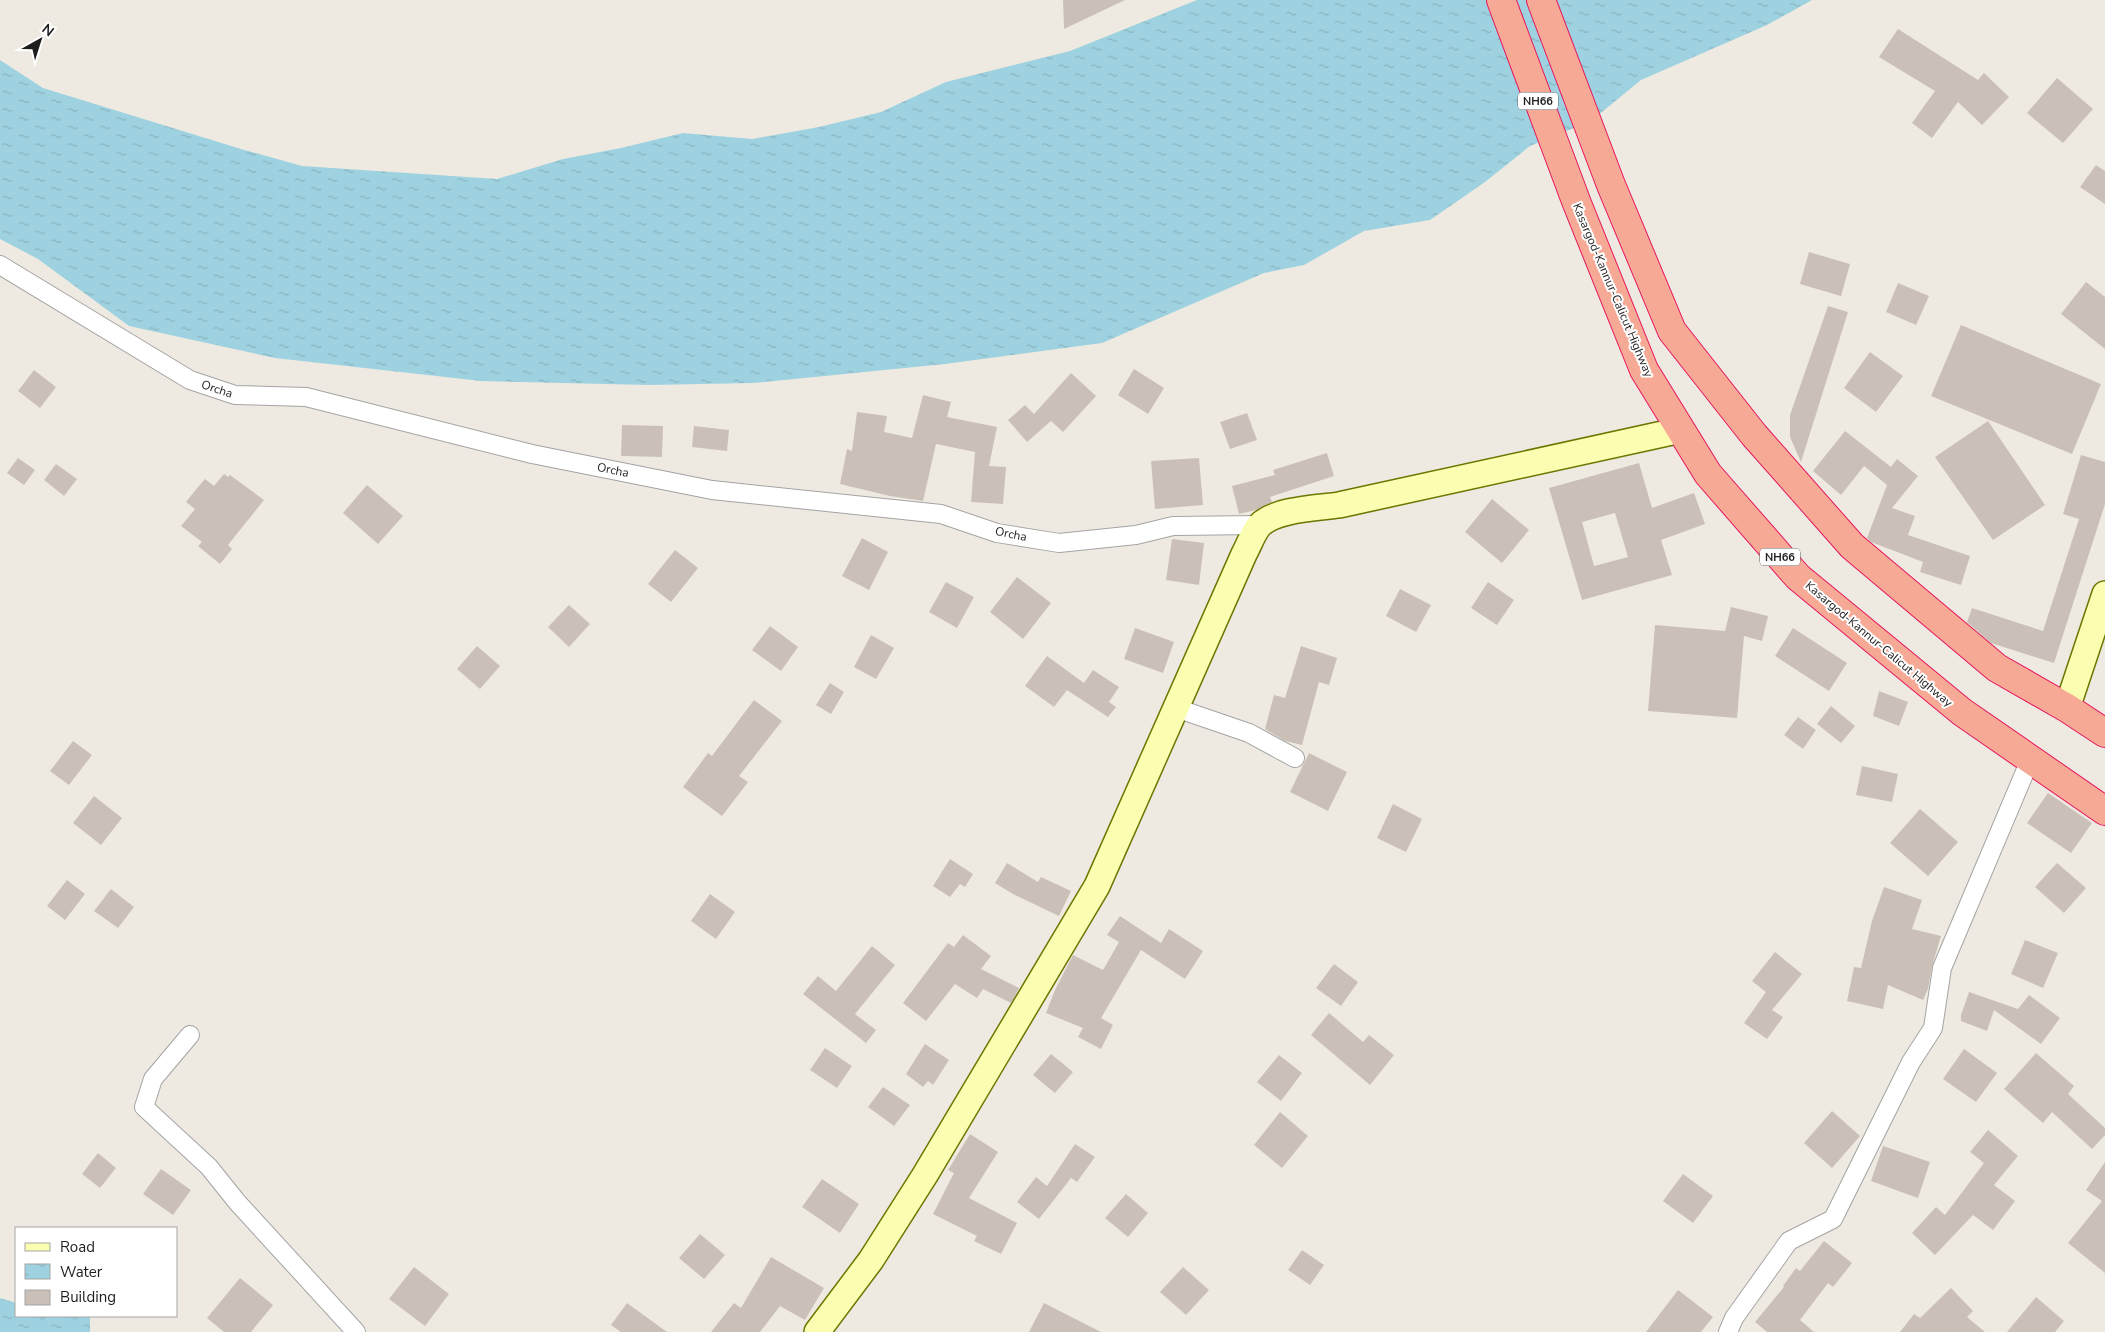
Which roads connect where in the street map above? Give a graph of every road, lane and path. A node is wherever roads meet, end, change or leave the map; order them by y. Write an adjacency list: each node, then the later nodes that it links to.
1 (1501, 0): 4 (highway, Kasargod-Kannur-Calicut Highway / NH66)
2 (1540, 0): 8 (highway, NH66)
3 (0, 265): 5 (street, Orcha)
4 (1681, 430): 5 (main road); 11 (highway, Kasargod-Kannur-Calicut Highway / NH66)
5 (1260, 525): 7 (main road)
6 (2105, 594): 8 (main road)
7 (1176, 708): 10 (street); 15 (main road)
8 (2067, 708): 9 (highway, NH66)
9 (2105, 733)
10 (1295, 758)
11 (2030, 760): 12 (highway, Kasargod-Kannur-Calicut Highway / NH66); 16 (street)
12 (2105, 811)
13 (190, 1035): 14 (street)
14 (356, 1332)
15 (817, 1332)
16 (1728, 1332)

